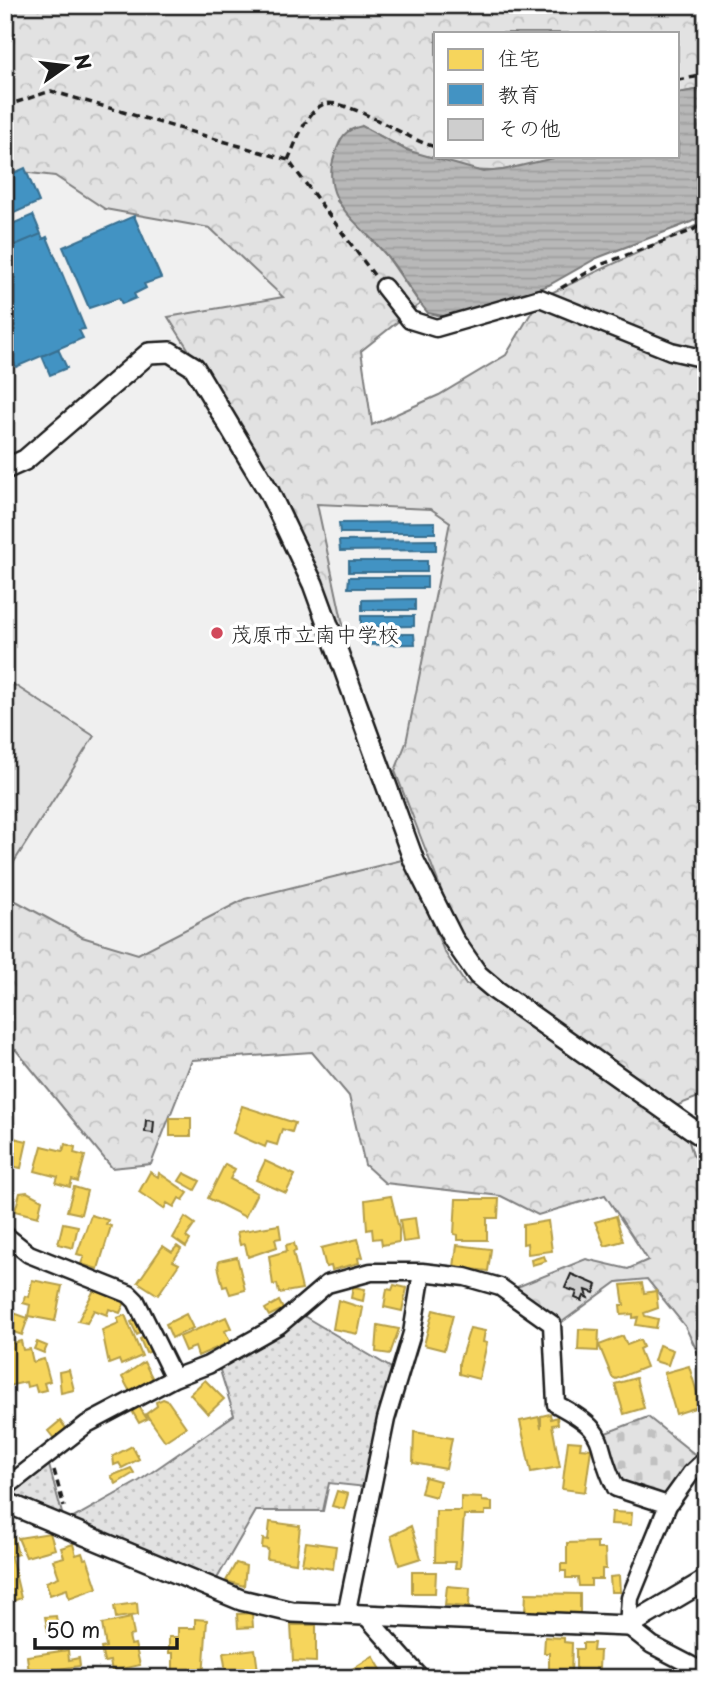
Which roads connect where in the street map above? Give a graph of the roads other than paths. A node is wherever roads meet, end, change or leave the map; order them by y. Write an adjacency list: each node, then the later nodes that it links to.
1 (384, 287): 2 (street)
2 (706, 359)
3 (5, 469): 4 (street)
4 (706, 1139)
5 (5, 1235): 7 (street)
6 (422, 1272): 7 (street); 11 (street); 13 (street)
7 (174, 1378): 9 (street)
8 (706, 1459): 11 (street)
9 (5, 1488)
10 (5, 1502): 13 (street)
11 (668, 1505): 14 (street)
12 (706, 1580): 14 (street)
13 (356, 1615): 14 (street); 16 (street)
14 (628, 1626): 15 (street)
15 (706, 1673)
16 (421, 1678)

